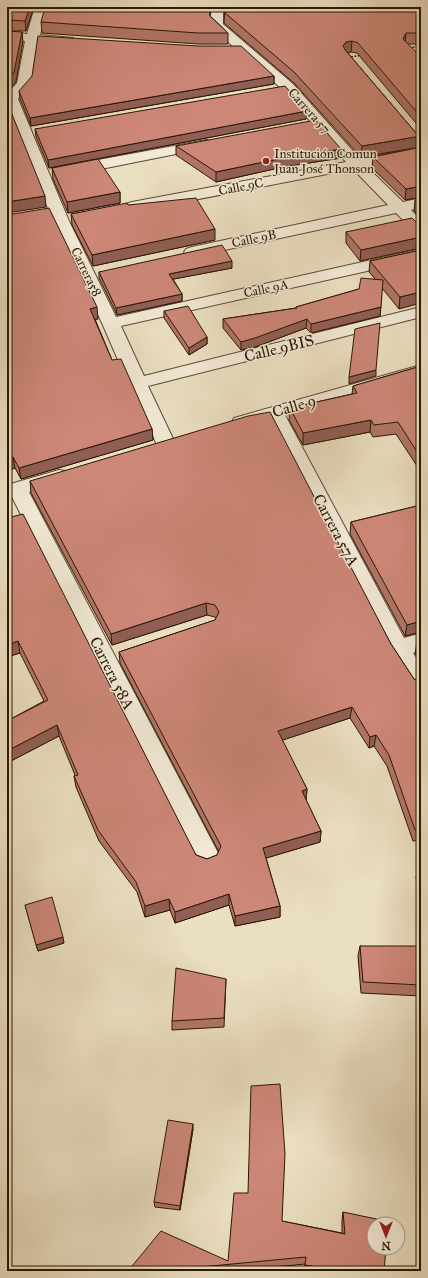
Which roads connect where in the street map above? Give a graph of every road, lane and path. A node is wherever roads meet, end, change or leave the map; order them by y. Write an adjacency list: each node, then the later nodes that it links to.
1 (41, 7): 4 (street)
2 (222, 7): 7 (street, Carrera 57)
3 (7, 36): 4 (street)
4 (32, 39): 5 (street); 14 (street)
5 (80, 42)
6 (421, 46): 8 (path)
7 (244, 49): 9 (street); 12 (street, Carrera 57)
8 (403, 49)
9 (223, 50)
10 (366, 55): 11 (path)
11 (351, 57)
12 (288, 87): 13 (street); 15 (street, Carrera 57)
13 (274, 90)
14 (9, 97): 20 (street, Carrera58)
15 (320, 122): 16 (street); 19 (street, Carrera 57)
16 (304, 125)
17 (220, 142): 20 (street)
18 (421, 152): 19 (street, Calle 9C)
19 (357, 165): 22 (street, Carrera 57); 23 (street, Calle 9C)
20 (43, 175): 28 (street, Carrera58)
21 (421, 203): 22 (street, Calle 9B)
22 (400, 208): 24 (street, Carrera 57); 26 (street, Calle 9B)
23 (116, 210)
24 (421, 229)
25 (421, 254): 28 (street, Calle 9A)
26 (174, 256)
27 (421, 312): 30 (street, Calle 9BIS)
28 (110, 323): 30 (street, Carrera58)
29 (421, 370): 31 (street, Calle 9)
30 (137, 383): 33 (street, Carrera58)
31 (274, 412): 32 (street, Calle 9); 37 (street, Carrera 57A)
32 (223, 427)
33 (166, 445)
34 (77, 471): 35 (street)
35 (12, 490): 39 (street, Carrera 58A)
36 (421, 641): 37 (street)
37 (399, 649): 40 (street, Carrera 57A)
38 (126, 650): 39 (street)
39 (104, 658): 41 (street, Carrera 58A)
40 (421, 684)
41 (207, 858)

